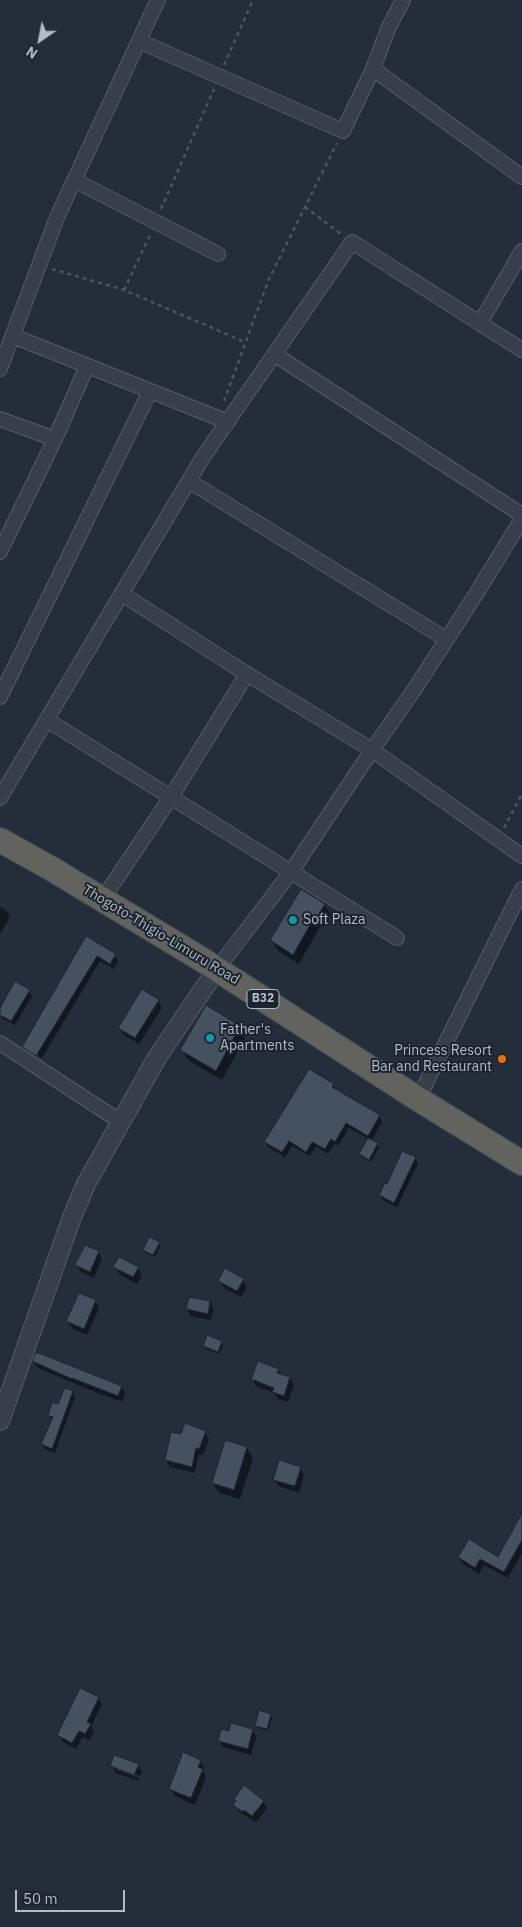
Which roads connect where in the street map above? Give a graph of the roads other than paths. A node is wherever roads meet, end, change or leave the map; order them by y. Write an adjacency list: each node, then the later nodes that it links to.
1 (158, 0): 3 (street)
2 (402, 0): 4 (street)
3 (139, 42): 4 (street); 6 (street)
4 (373, 69): 5 (street)
5 (522, 177)
6 (74, 180): 8 (street); 10 (street)
7 (522, 251): 9 (street)
8 (218, 254)
9 (480, 323): 11 (street); 12 (street)
10 (13, 336): 13 (street); 14 (street)
11 (522, 350)
12 (274, 354): 17 (street); 20 (street)
13 (87, 366): 15 (street); 18 (street)
14 (0, 369)
15 (150, 391): 17 (street); 25 (street)
16 (0, 419): 18 (street)
17 (222, 420): 19 (street)
18 (55, 439): 21 (street)
19 (189, 481): 22 (street); 23 (street)
20 (522, 517): 23 (street)
21 (0, 552)
22 (122, 594): 24 (street); 26 (street)
23 (446, 639): 27 (street)
24 (247, 674): 27 (street); 28 (street)
25 (0, 696)
26 (47, 720): 28 (street); 29 (street)
27 (372, 750): 31 (street); 32 (street)
28 (171, 797): 32 (street); 34 (street)
29 (0, 798)
30 (0, 840): 34 (highway, Thogoto-Thigio-Limuru Road / B32)
31 (522, 856)
32 (291, 872): 35 (street); 36 (street)
33 (522, 890): 38 (street)
34 (102, 900): 36 (highway, Thogoto-Thigio-Limuru Road / B32)
35 (397, 938)
36 (216, 968): 38 (highway, Thogoto-Thigio-Limuru Road / B32); 39 (street)
37 (0, 1043): 39 (street)
38 (418, 1099): 40 (highway, Thogoto-Thigio-Limuru Road / B32)
39 (121, 1122): 41 (street)
40 (522, 1163)
41 (0, 1421)

